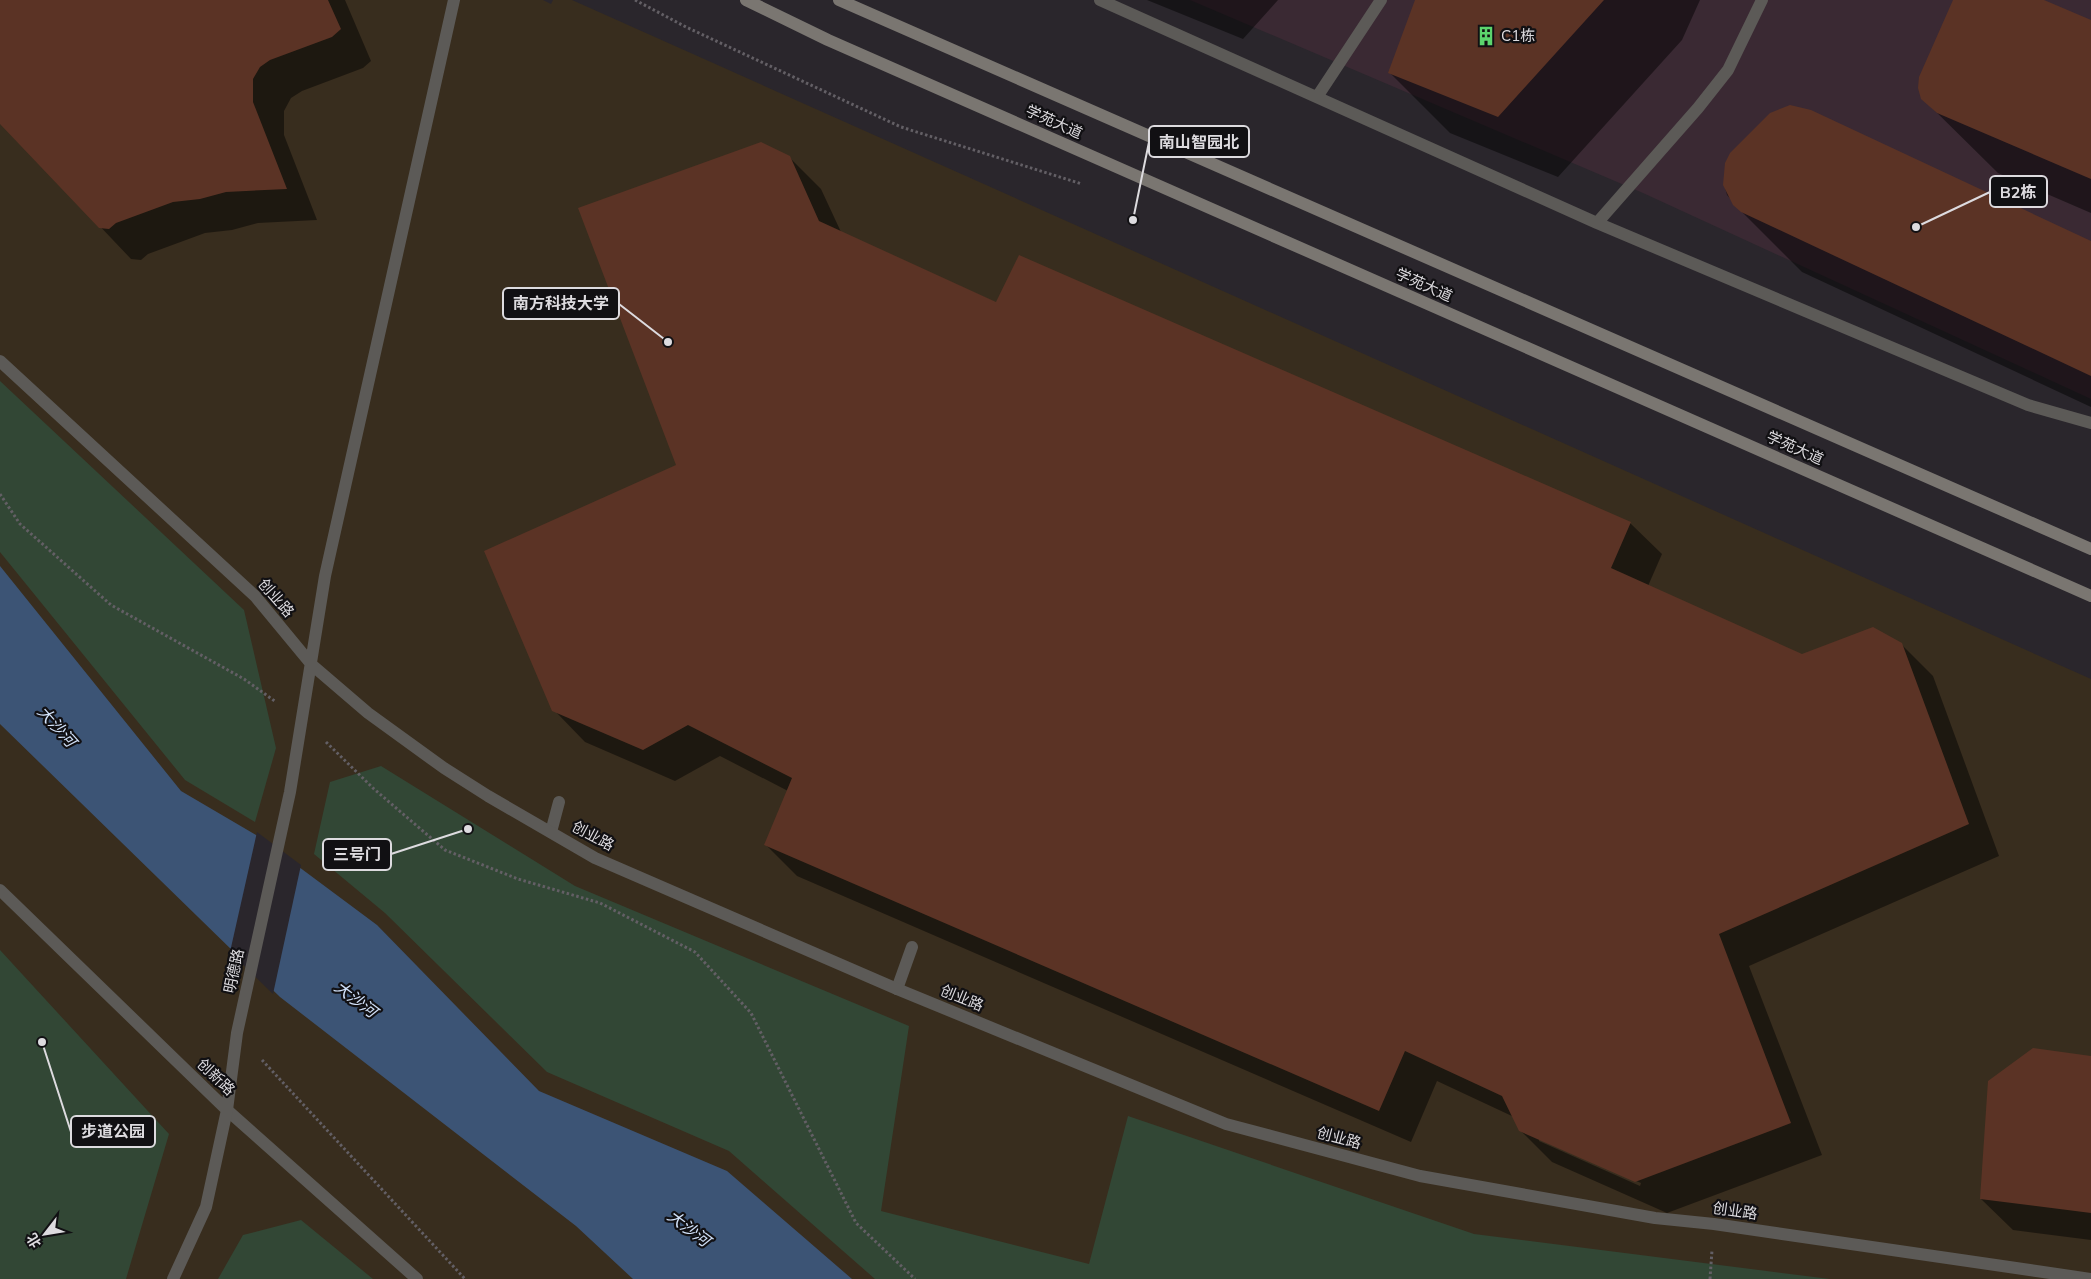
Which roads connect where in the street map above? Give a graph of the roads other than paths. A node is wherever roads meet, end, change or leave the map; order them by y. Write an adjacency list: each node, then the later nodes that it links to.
1 (454, 0): 13 (street, 明德路)
2 (746, 0): 12 (main road, 学苑大道)
3 (839, 0): 11 (main road, 学苑大道)
4 (1100, 0): 7 (street)
5 (1381, 0): 7 (street)
6 (1762, 0): 8 (street)
7 (1317, 97): 8 (street)
8 (1597, 223): 10 (street)
9 (0, 361): 13 (street, 创业路)
10 (2091, 423)
11 (2091, 549)
12 (2091, 596)
13 (312, 665): 15 (street, 创业路); 19 (street, 明德路)
14 (559, 802): 15 (street)
15 (551, 832): 18 (street, 创业路)
16 (0, 890): 19 (street, 创新路)
17 (912, 947): 18 (street)
18 (897, 989): 22 (street, 创业路)
19 (227, 1110): 20 (street, 明德路); 21 (street, 创新路)
20 (173, 1279)
21 (417, 1279)
22 (2091, 1279)

